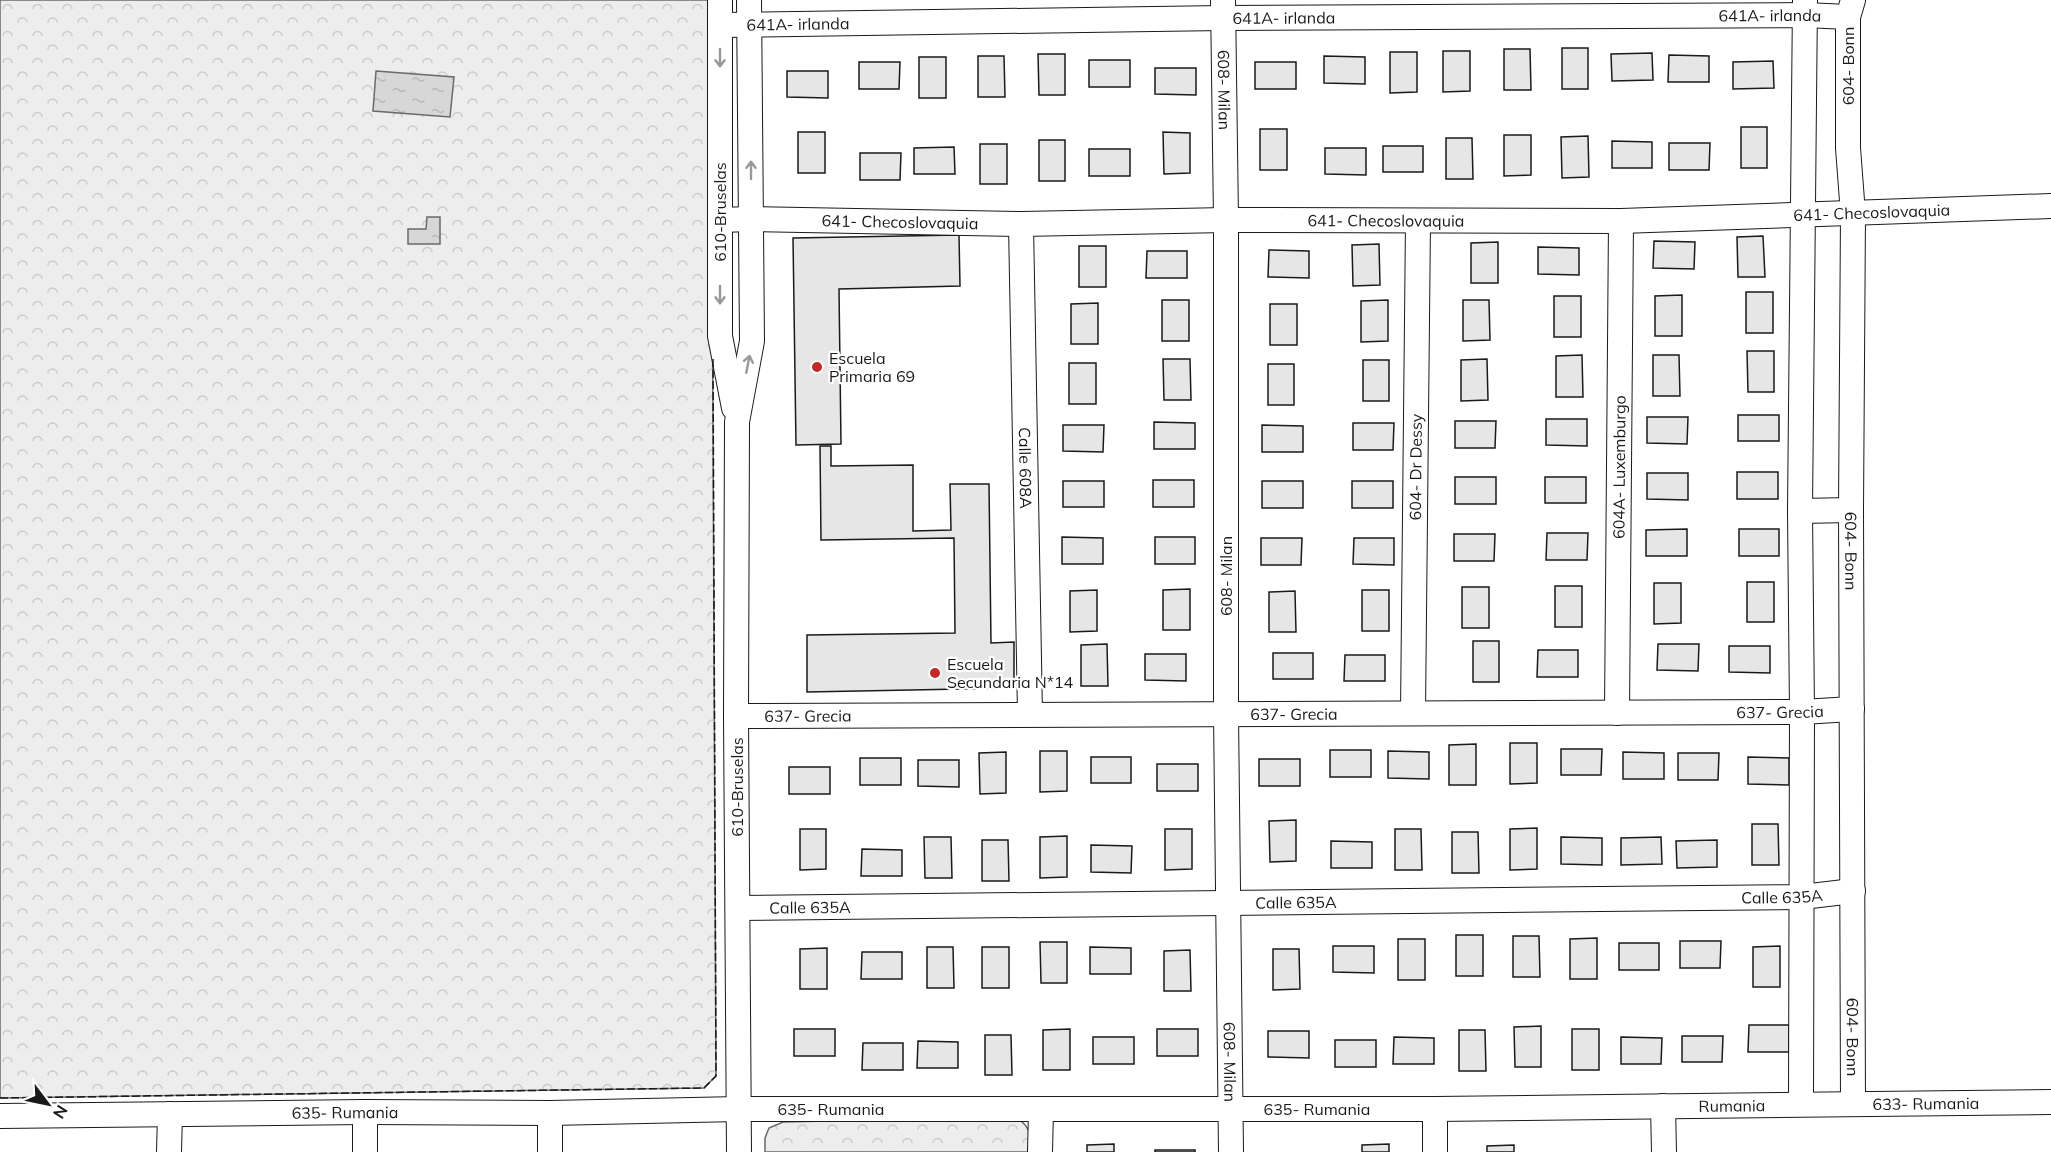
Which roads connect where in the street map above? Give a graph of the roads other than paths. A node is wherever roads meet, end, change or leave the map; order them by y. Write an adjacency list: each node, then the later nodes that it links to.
1 (720, 0): 7 (street, 610-Bruselas)
2 (749, 0): 6 (street, 610-Bruselas)
3 (1805, 8): 4 (street, 641A- irlanda); 5 (street, 641A- irlanda); 10 (street)
4 (1850, 8): 9 (street, 604- Bonn)
5 (1223, 9): 6 (street, 641A- irlanda); 13 (street, 608- Milan)
6 (749, 24): 7 (street, 641A- irlanda); 11 (street, 610-Bruselas, one-way to 6)
7 (720, 25): 12 (street, 610-Bruselas, one-way to 12)
8 (2051, 206): 9 (street, 641- Checoslovaquia)
9 (1853, 214): 10 (street, 641- Checoslovaquia); 18 (street, 604- Bonn)
10 (1803, 216): 15 (street, 641- Checoslovaquia); 19 (street)
11 (751, 219): 12 (street, 641- Checoslovaquia); 16 (street, 641- Checoslovaquia); 17 (street, 610-Bruselas, one-way to 11)
12 (720, 220): 17 (street, 610-Bruselas, one-way to 17)
13 (1226, 220): 14 (street, 641- Checoslovaquia); 16 (street, 641- Checoslovaquia); 25 (street, 608- Milan)
14 (1418, 221): 15 (street, 641- Checoslovaquia); 22 (street, 604- Dr Dessy)
15 (1621, 221): 23 (street, 604A- Luxemburgo)
16 (1022, 224): 24 (street, Calle 608A)
17 (737, 422): 26 (street, 610-Bruselas)
18 (1851, 510): 19 (street); 20 (street, 604- Bonn)
19 (1800, 511): 21 (street)
20 (1852, 709): 21 (street, 637- Grecia); 27 (street, 604- Bonn)
21 (1802, 712): 23 (street, 637- Grecia); 28 (street)
22 (1413, 713): 23 (street, 637- Grecia); 25 (street, 637- Grecia)
23 (1617, 713)
24 (1030, 714): 25 (street, 637- Grecia); 26 (street, 637- Grecia)
25 (1226, 714): 29 (street, 608- Milan)
26 (736, 716): 30 (street, 610-Bruselas)
27 (1853, 891): 28 (street, Calle 635A); 33 (street, 604- Bonn)
28 (1802, 897): 29 (street, Calle 635A); 32 (street)
29 (1227, 903): 30 (street, Calle 635A); 38 (street, 608- Milan)
30 (738, 909): 35 (street, 610-Bruselas)
31 (2051, 1102): 33 (street, 633- Rumania)
32 (1801, 1104): 33 (street, 633- Rumania); 34 (street, Rumania)
33 (1853, 1104)
34 (1663, 1106): 36 (street, 635- Rumania); 50 (street)
35 (739, 1109): 37 (street, 635- Rumania); 40 (street, 635- Rumania); 46 (street, 610-Bruselas)
36 (1435, 1109): 38 (street, 635- Rumania); 49 (street)
37 (1041, 1110): 38 (street, 635- Rumania); 47 (street)
38 (1231, 1110): 48 (street, 608- Milan)
39 (365, 1112): 40 (street, 635- Rumania); 41 (street, 635- Rumania); 44 (street)
40 (550, 1113): 45 (street)
41 (170, 1114): 42 (street, 635- Rumania); 43 (street)
42 (0, 1116)
43 (169, 1152)
44 (365, 1152)
45 (550, 1152)
46 (739, 1152)
47 (1040, 1152)
48 (1231, 1152)
49 (1435, 1152)
50 (1664, 1152)

